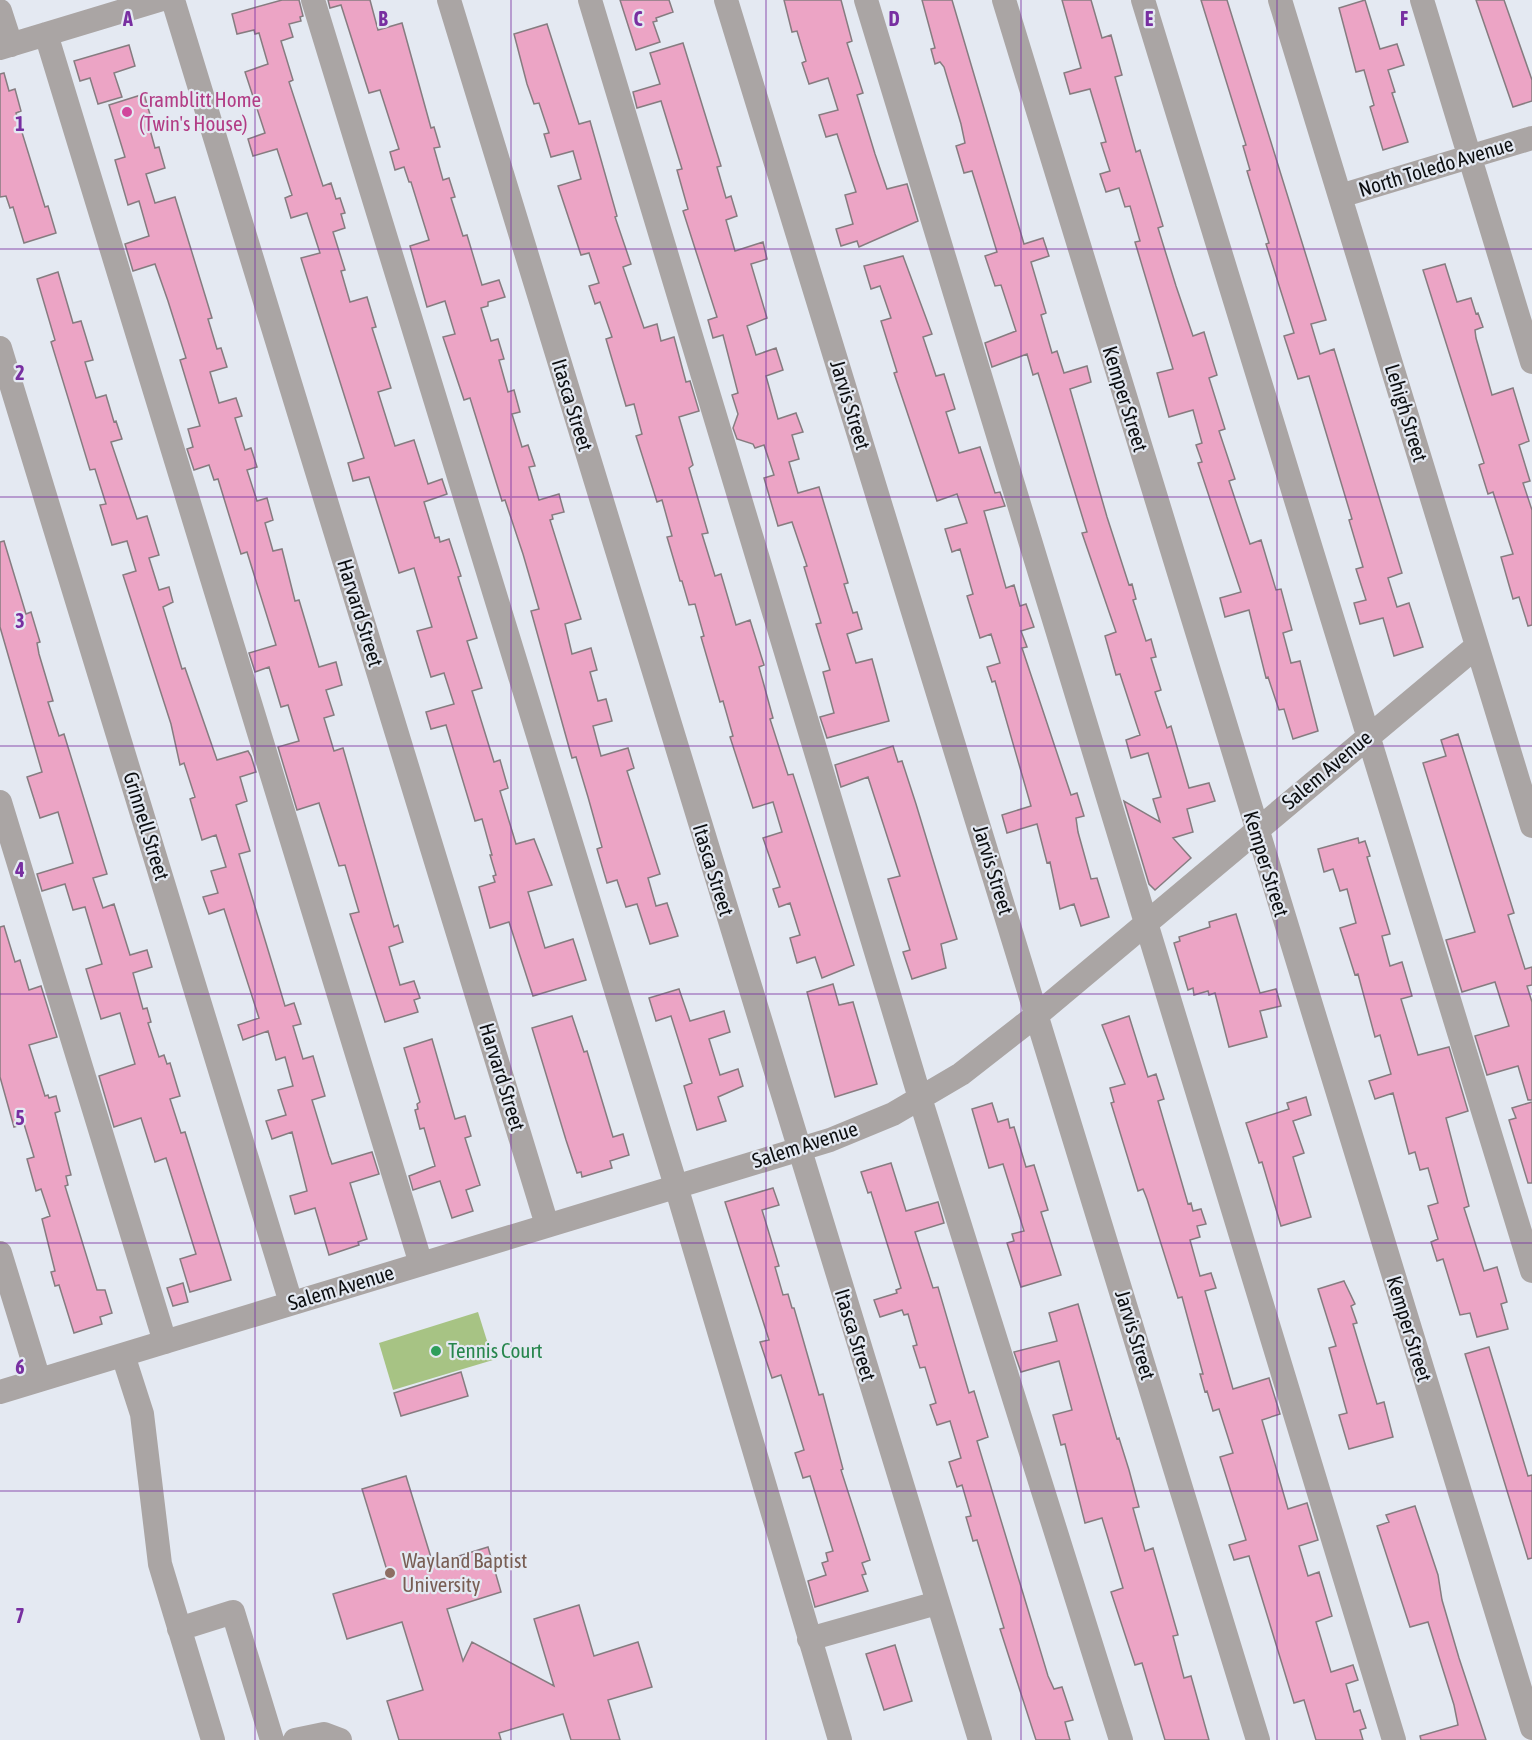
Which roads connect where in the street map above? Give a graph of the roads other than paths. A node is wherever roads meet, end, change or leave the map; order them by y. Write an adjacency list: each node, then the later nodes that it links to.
1 (159, 0): 13 (street)
2 (172, 0): 30 (street, Harvard Street)
3 (313, 0): 29 (street)
4 (448, 0): 28 (street, Itasca Street)
5 (590, 0): 27 (street)
6 (726, 0): 26 (street, Jarvis Street)
7 (866, 0): 25 (street)
8 (1004, 0): 24 (street, Kemper Street)
9 (1143, 0): 21 (street)
10 (1280, 0): 17 (street, Lehigh Street)
11 (1422, 0): 16 (street)
12 (0, 12): 14 (street)
13 (46, 34): 14 (street); 32 (street)
14 (5, 47)
15 (1532, 138): 16 (street, North Toledo Avenue)
16 (1470, 157): 17 (street, North Toledo Avenue); 19 (street)
17 (1340, 196): 20 (street, Lehigh Street)
18 (0, 348): 34 (street, Grinnell Street)
19 (1532, 362)
20 (1477, 646): 21 (street, Salem Avenue); 23 (street, Lehigh Street)
21 (1368, 736): 24 (street, Salem Avenue); 33 (street)
22 (0, 802): 35 (street)
23 (1532, 826)
24 (1256, 830): 25 (street, Salem Avenue); 42 (street, Kemper Street)
25 (1147, 922): 26 (street, Salem Avenue); 51 (street)
26 (1038, 1014): 27 (street, Salem Avenue); 50 (street, Jarvis Street)
27 (920, 1098): 28 (street, Salem Avenue); 49 (street)
28 (797, 1149): 29 (street, Salem Avenue); 39 (street, Itasca Street)
29 (676, 1186): 30 (street, Salem Avenue); 41 (street)
30 (547, 1225): 32 (street, Salem Avenue)
31 (0, 1253): 37 (street)
32 (421, 1264): 34 (street, Salem Avenue)
33 (1532, 1271)
34 (291, 1303): 35 (street, Salem Avenue)
35 (165, 1342): 36 (street, Salem Avenue)
36 (123, 1355): 37 (street, Salem Avenue); 40 (street)
37 (39, 1380): 38 (street, Salem Avenue)
38 (0, 1392)
39 (937, 1603): 41 (street); 48 (street, Itasca Street)
40 (179, 1629): 43 (street); 44 (street)
41 (809, 1639): 47 (street)
42 (1532, 1728)
43 (213, 1740)
44 (272, 1740)
45 (296, 1740): 46 (street)
46 (340, 1740)
47 (840, 1740)
48 (980, 1740)
49 (1121, 1740)
50 (1258, 1740)
51 (1394, 1740)

